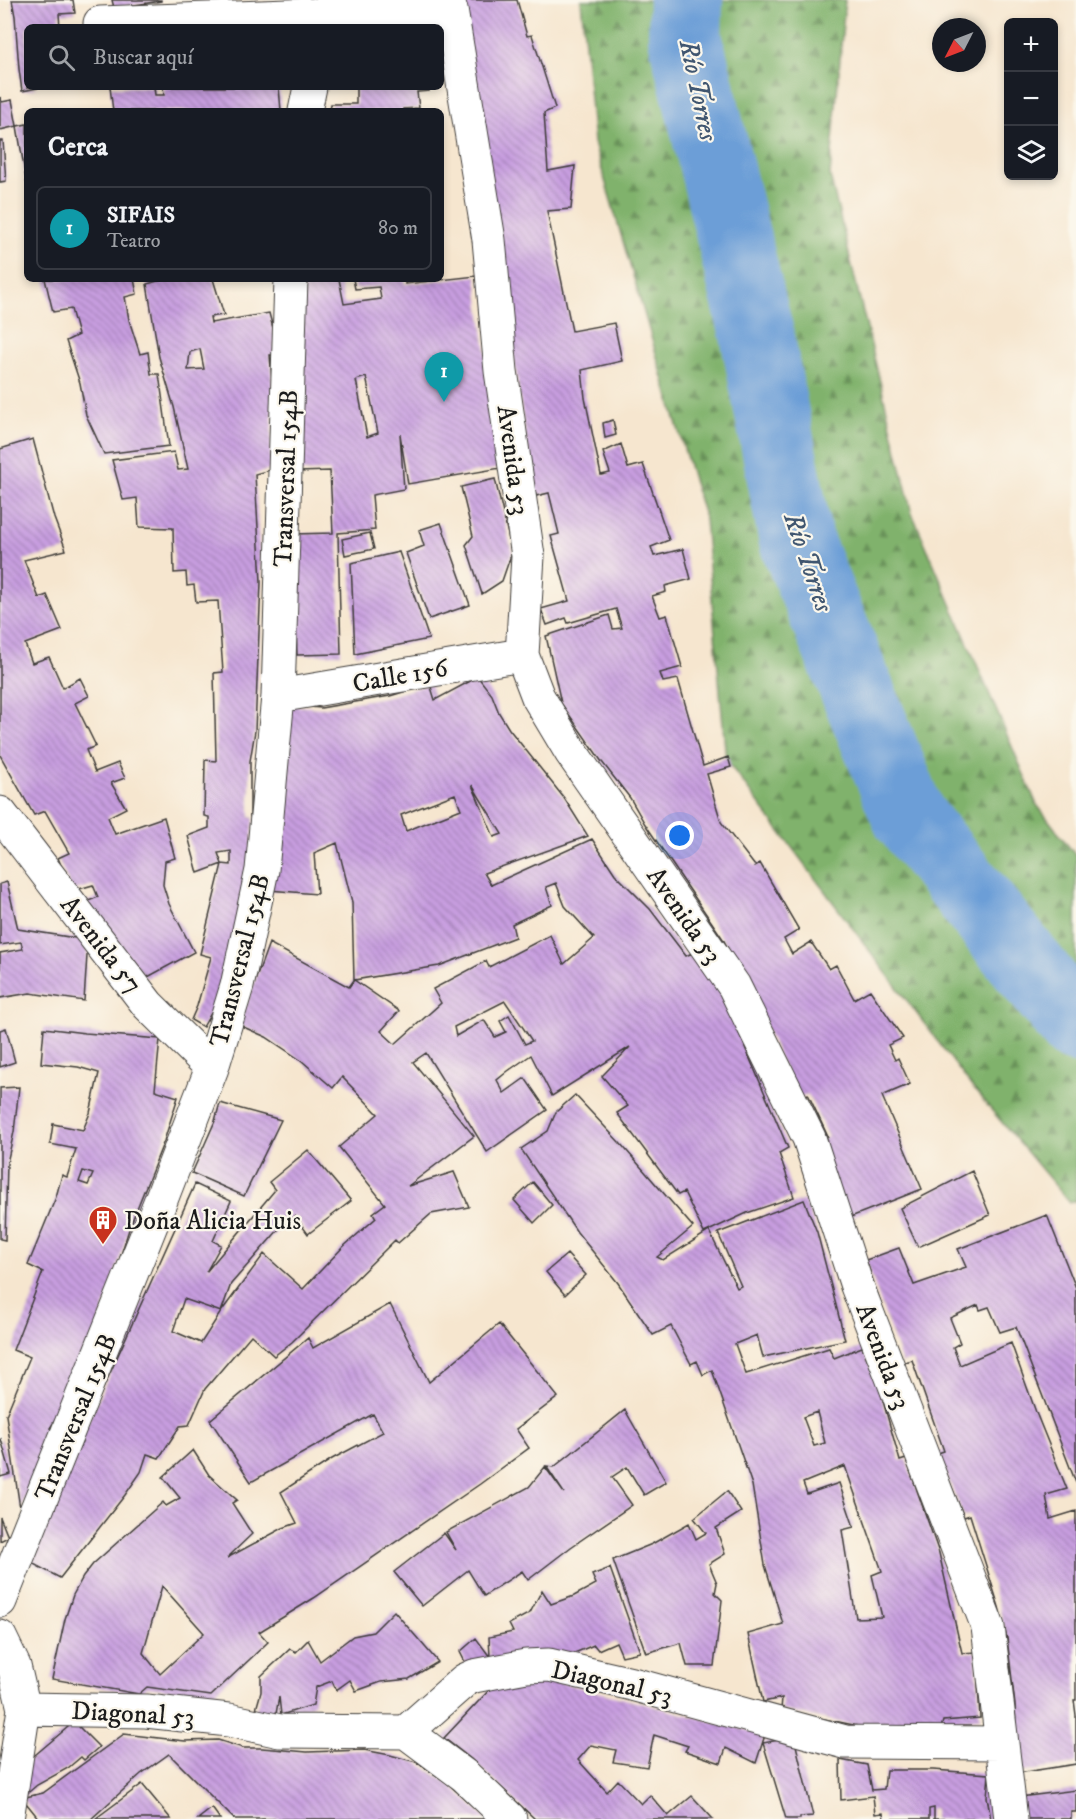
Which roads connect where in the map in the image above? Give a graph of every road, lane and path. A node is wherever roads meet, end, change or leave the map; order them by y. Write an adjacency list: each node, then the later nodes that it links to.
1 (449, 5): 2 (lane); 7 (lane, Avenida 53)
2 (322, 21): 3 (lane)
3 (100, 23)
4 (309, 90): 5 (lane)
5 (306, 108)
6 (291, 282): 8 (lane, Transversal 154B)
7 (522, 655): 8 (lane, Calle 156); 15 (lane, Avenida 53)
8 (278, 696): 10 (lane, Transversal 154B)
9 (0, 813): 10 (lane, Avenida 57)
10 (212, 1068): 11 (lane, Transversal 154B)
11 (0, 1601)
12 (0, 1637): 13 (lane)
13 (24, 1708): 14 (lane, Diagonal 53); 16 (lane)
14 (406, 1732): 15 (lane, Diagonal 53); 17 (lane)
15 (1002, 1743): 18 (lane, Avenida 53)
16 (8, 1818)
17 (510, 1819)
18 (1011, 1819)

